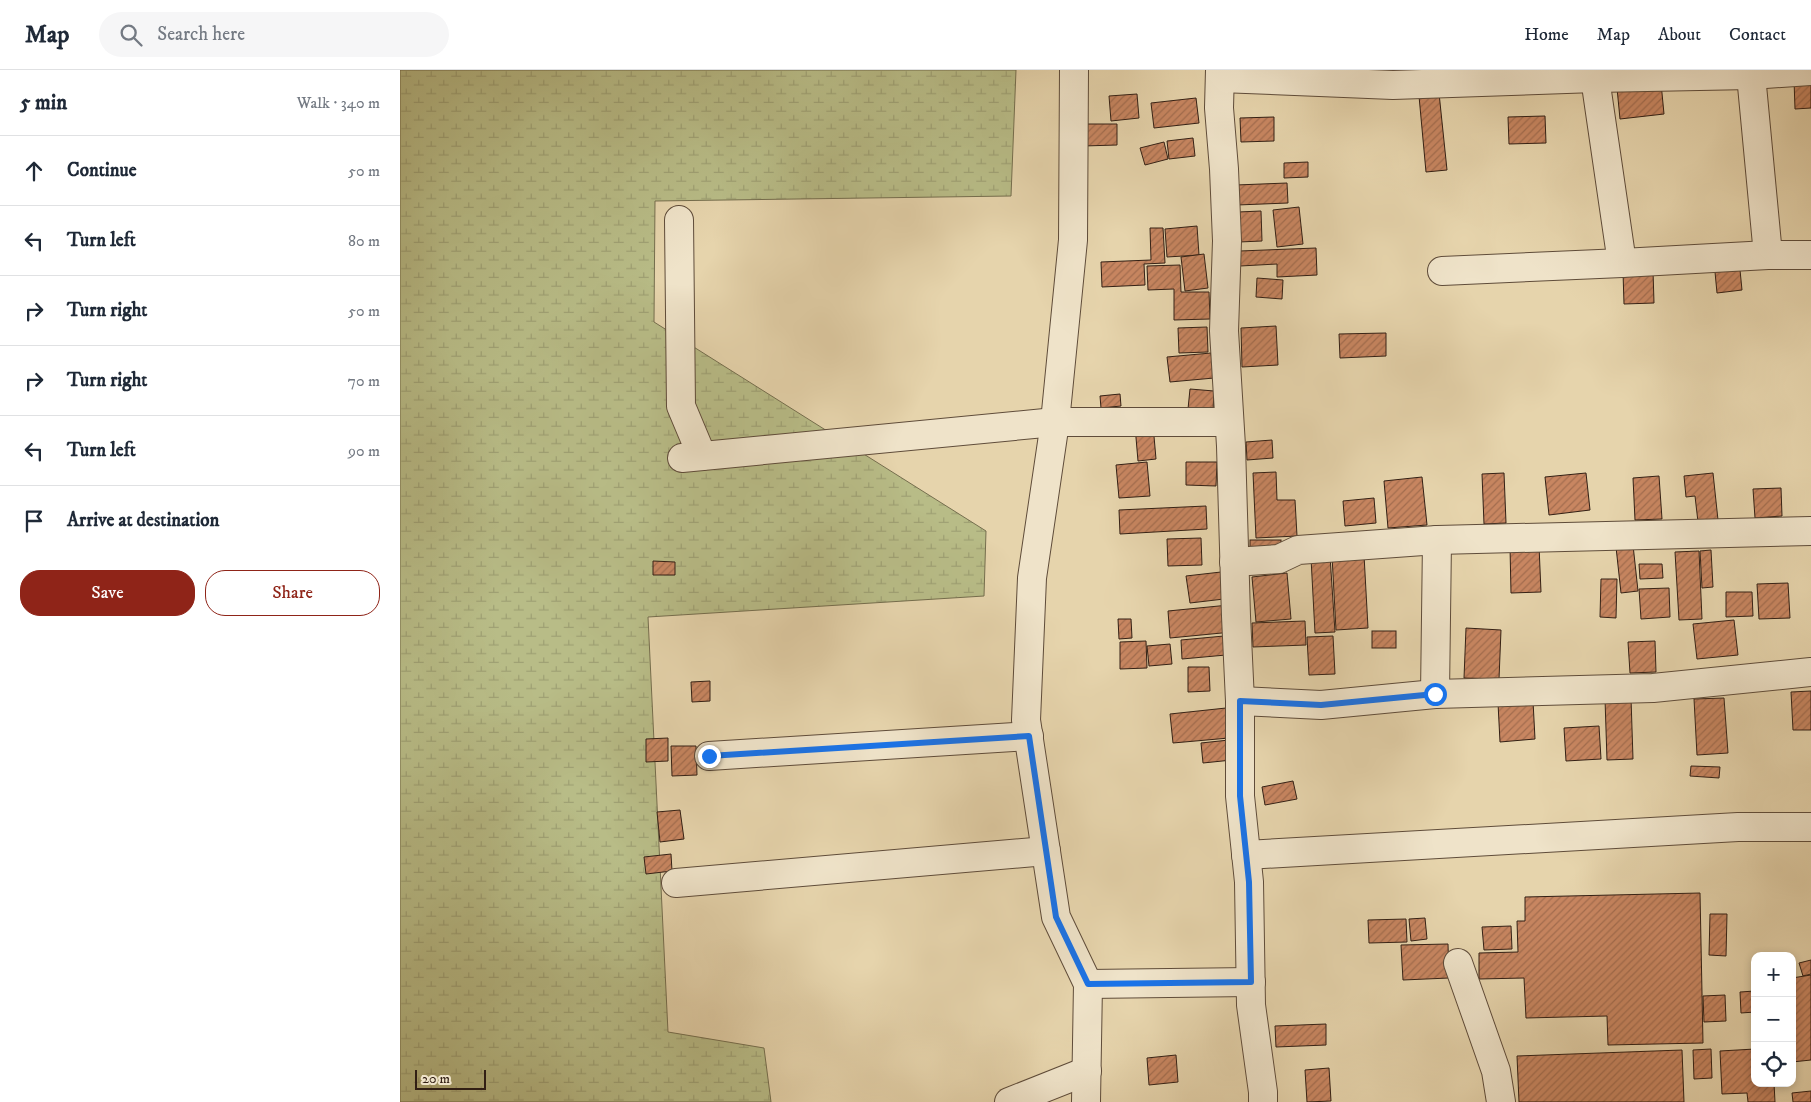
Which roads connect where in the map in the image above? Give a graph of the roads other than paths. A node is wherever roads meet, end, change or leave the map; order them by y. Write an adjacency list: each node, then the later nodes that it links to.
1 (1074, 70): 11 (street)
2 (1811, 71): 4 (street)
3 (1220, 74): 5 (street); 12 (street)
4 (1751, 75): 5 (street); 7 (street)
5 (1595, 78): 9 (street)
6 (679, 220): 11 (street)
7 (1768, 255): 8 (street); 9 (street)
8 (1811, 255)
9 (1622, 264): 10 (street)
10 (1442, 271)
11 (1055, 422): 12 (street); 19 (street)
12 (1229, 422): 15 (street)
13 (1811, 530): 14 (street)
14 (1437, 540): 15 (street); 17 (street)
15 (1234, 562): 18 (street)
16 (1811, 672): 17 (street)
17 (1435, 694): 18 (street)
18 (1240, 701): 23 (street)
19 (1029, 736): 20 (street); 22 (street)
20 (709, 756)
21 (1811, 827): 23 (street)
22 (1046, 851): 24 (street); 27 (street)
23 (1246, 855): 26 (street)
24 (676, 883)
25 (1458, 963): 32 (street)
26 (1251, 982): 27 (street); 31 (street)
27 (1088, 984): 28 (street)
28 (1087, 1072): 29 (street); 30 (street)
29 (1009, 1102)
30 (1086, 1102)
31 (1263, 1102)
32 (1501, 1102)

